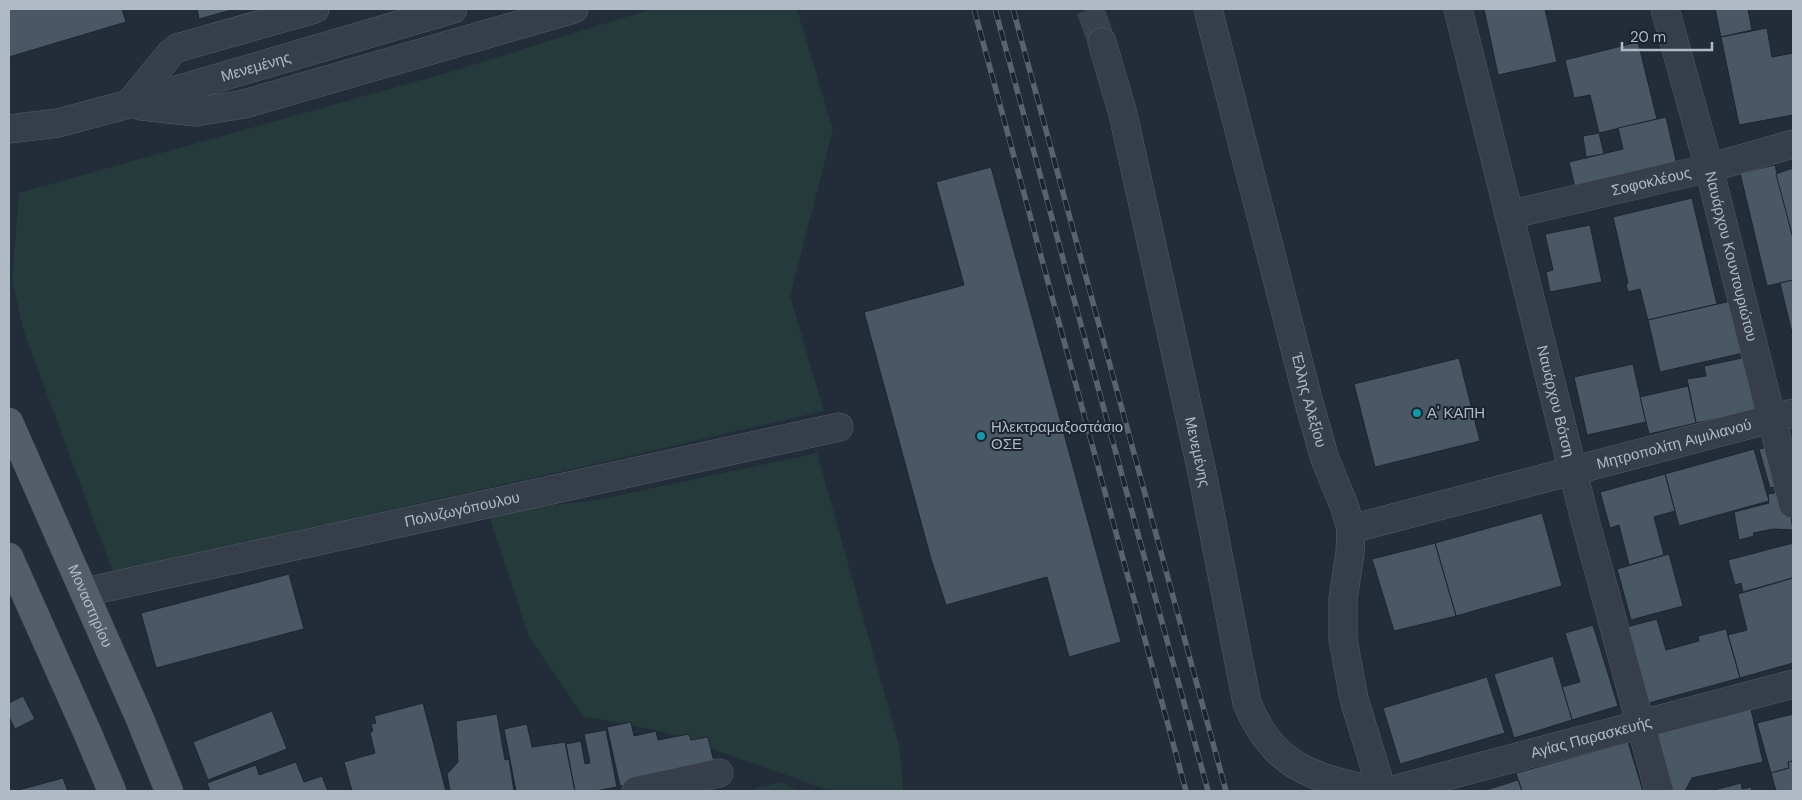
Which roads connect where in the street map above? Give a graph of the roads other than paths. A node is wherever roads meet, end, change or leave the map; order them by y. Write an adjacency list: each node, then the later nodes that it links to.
1 (315, 9): 8 (street)
2 (453, 9): 8 (street, Μενεμένης)
3 (574, 9): 8 (street)
4 (1208, 9): 20 (street, Έλλης Αλεξίου)
5 (1458, 9): 14 (street, Ναυάρχου Βότση)
6 (1665, 9): 13 (street, Ναυάρχου Κουντουριώτου)
7 (1102, 42): 29 (street, Μενεμένης)
8 (129, 104): 9 (street, Μενεμένης)
9 (58, 123): 10 (street, Μενεμένης); 12 (street, Μενεμένης)
10 (9, 129)
11 (1793, 144): 13 (street, Σοφοκλέους)
12 (9, 149)
13 (1709, 168): 14 (street, Σοφοκλέους); 15 (street, Ναυάρχου Κουντουριώτου)
14 (1509, 216): 18 (street, Ναυάρχου Βότση)
15 (1782, 416): 18 (street, Μητροπολίτη Αιμιλιανού); 19 (street, Ναυάρχου Κουντουριώτου)
16 (9, 422): 22 (main road, Μοναστηρίου)
17 (839, 427): 22 (street, Πολυζωγόπουλου)
18 (1572, 471): 20 (street, Μητροπολίτη Αιμιλιανού); 24 (street, Ναυάρχου Βότση)
19 (1793, 504)
20 (1351, 529): 30 (street, Έλλης Αλεξίου)
21 (9, 557): 26 (main road)
22 (84, 592): 27 (main road, Μοναστηρίου)
23 (1793, 684): 24 (street, Αγίας Παρασκευής)
24 (1641, 724): 31 (street, Αγίας Παρασκευής); 32 (street, Ναυάρχου Βότση)
25 (719, 773): 28 (street)
26 (112, 791)
27 (169, 791)
28 (636, 791)
29 (1376, 791)
30 (1382, 791)
31 (1389, 791)
32 (1659, 791)

